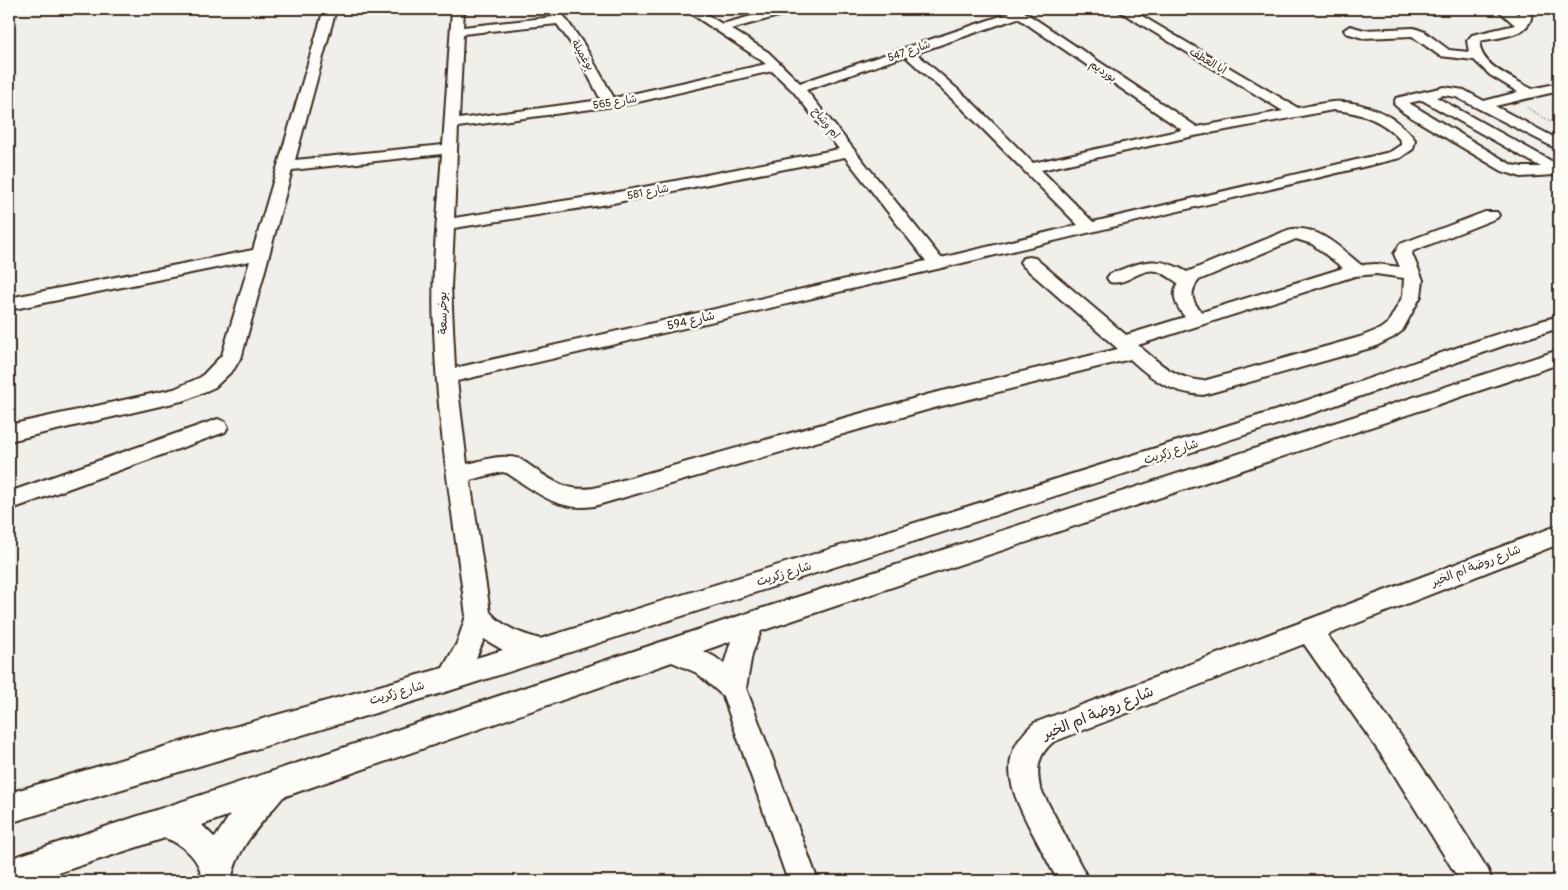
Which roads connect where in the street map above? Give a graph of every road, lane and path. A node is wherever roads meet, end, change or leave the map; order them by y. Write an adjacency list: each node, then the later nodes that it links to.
1 (330, 9): 32 (street)
2 (458, 9): 14 (street, بوخرسعة)
3 (553, 9): 10 (street, بوغميلة)
4 (690, 9): 12 (street, ام وشاح)
5 (789, 9): 12 (street)
6 (1122, 9): 25 (street, ابا العطف)
7 (1503, 9): 11 (street)
8 (1525, 9): 11 (street)
9 (1015, 11): 15 (street, شارع 547); 28 (street, بورديم)
10 (561, 20): 14 (street); 23 (street, بوغميلة)
11 (1523, 25): 16 (street)
12 (722, 28): 17 (street, ام وشاح)
13 (1350, 30): 16 (street)
14 (456, 31): 26 (street, بوخرسعة)
15 (908, 52): 19 (street, شارع 547); 33 (street)
16 (1478, 57): 20 (street)
17 (776, 66): 19 (street, ام وشاح); 23 (street, شارع 565)
18 (1559, 87): 20 (street)
19 (798, 88): 31 (street, ام وشاح)
20 (1531, 94): 22 (street)
21 (1423, 95): 24 (street); 34 (street); 34 (street)
22 (1510, 99): 24 (street); 27 (path)
23 (610, 103): 26 (street, شارع 565)
24 (1483, 105): 29 (street)
25 (1294, 112): 28 (street); 37 (street, شارع 594)
26 (451, 124): 30 (street, بوخرسعة)
27 (1559, 126)
28 (1194, 132): 33 (street)
29 (1559, 146)
30 (450, 149): 32 (street); 36 (street, بوخرسعة)
31 (849, 152): 36 (street, شارع 581); 40 (street, ام وشاح)
32 (285, 166): 38 (street)
33 (1030, 168): 37 (street)
34 (1554, 170)
35 (1491, 215): 42 (street)
36 (446, 224): 52 (street, بوخرسعة)
37 (1090, 228): 40 (street, شارع 594)
38 (260, 254): 45 (street); 54 (street)
39 (1029, 262): 48 (street)
40 (936, 264): 52 (street, شارع 594)
41 (1356, 270): 42 (street); 44 (street); 46 (street)
42 (1412, 274): 48 (street)
43 (1116, 278): 44 (street)
44 (1188, 281): 46 (street)
45 (9, 304)
46 (1198, 319): 48 (street)
47 (1558, 324): 61 (street, شارع زكريت)
48 (1128, 347): 55 (street)
49 (1559, 356): 50 (street)
50 (1528, 367): 51 (street); 59 (street)
51 (1559, 368)
52 (446, 377): 55 (street, بوخرسعة)
53 (218, 427): 56 (street)
54 (9, 433)
55 (459, 474): 58 (street, بوخرسعة)
56 (9, 501)
57 (1558, 537): 60 (street, شارع روضة ام الخير)
58 (478, 616): 61 (street); 63 (street, بوخرسعة)
59 (751, 623): 62 (street); 64 (street)
60 (1308, 630): 71 (street, شارع روضة ام الخير); 72 (street)
61 (539, 650): 63 (street, شارع زكريت)
62 (674, 650): 64 (street); 65 (street)
63 (452, 678): 66 (street, شارع زكريت)
64 (733, 688): 70 (street)
65 (276, 785): 67 (street); 69 (street)
66 (9, 808)
67 (165, 823): 68 (street); 69 (street)
68 (9, 874)
69 (216, 876)
70 (803, 881)
71 (1074, 881)
72 (1477, 881)

